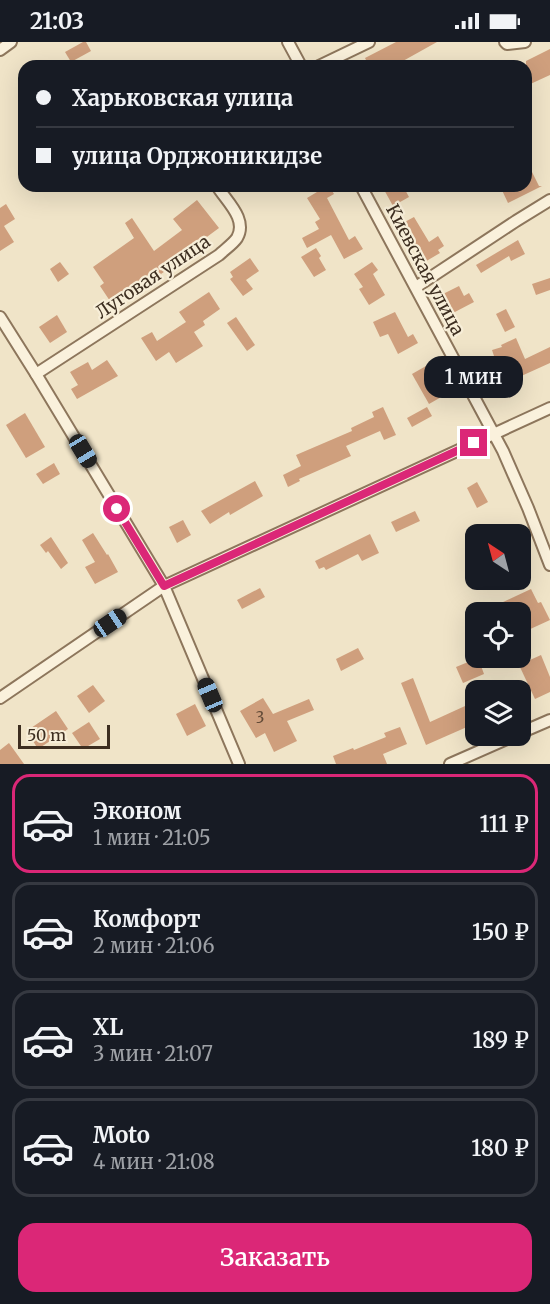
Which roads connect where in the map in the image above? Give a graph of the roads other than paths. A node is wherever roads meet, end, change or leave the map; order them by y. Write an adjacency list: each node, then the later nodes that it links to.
1 (11, 42): 6 (street)
2 (288, 42): 7 (street)
3 (369, 42): 8 (street)
4 (505, 42): 5 (street)
5 (525, 42)
6 (0, 50)
7 (298, 60)
8 (332, 60)
9 (221, 192): 14 (street, Луговая улица)
10 (364, 192): 12 (street, Киевская улица)
11 (550, 200): 12 (street)
12 (416, 287): 16 (street, Киевская улица)
13 (0, 317): 14 (street)
14 (36, 374): 18 (street)
15 (550, 408): 16 (street)
16 (494, 434): 17 (street, Киевская улица); 18 (street)
17 (550, 565)
18 (164, 586): 19 (street); 23 (street)
19 (0, 698)
20 (550, 720): 21 (street)
21 (531, 728)
22 (491, 746): 24 (street)
23 (239, 764)
24 (450, 764)

